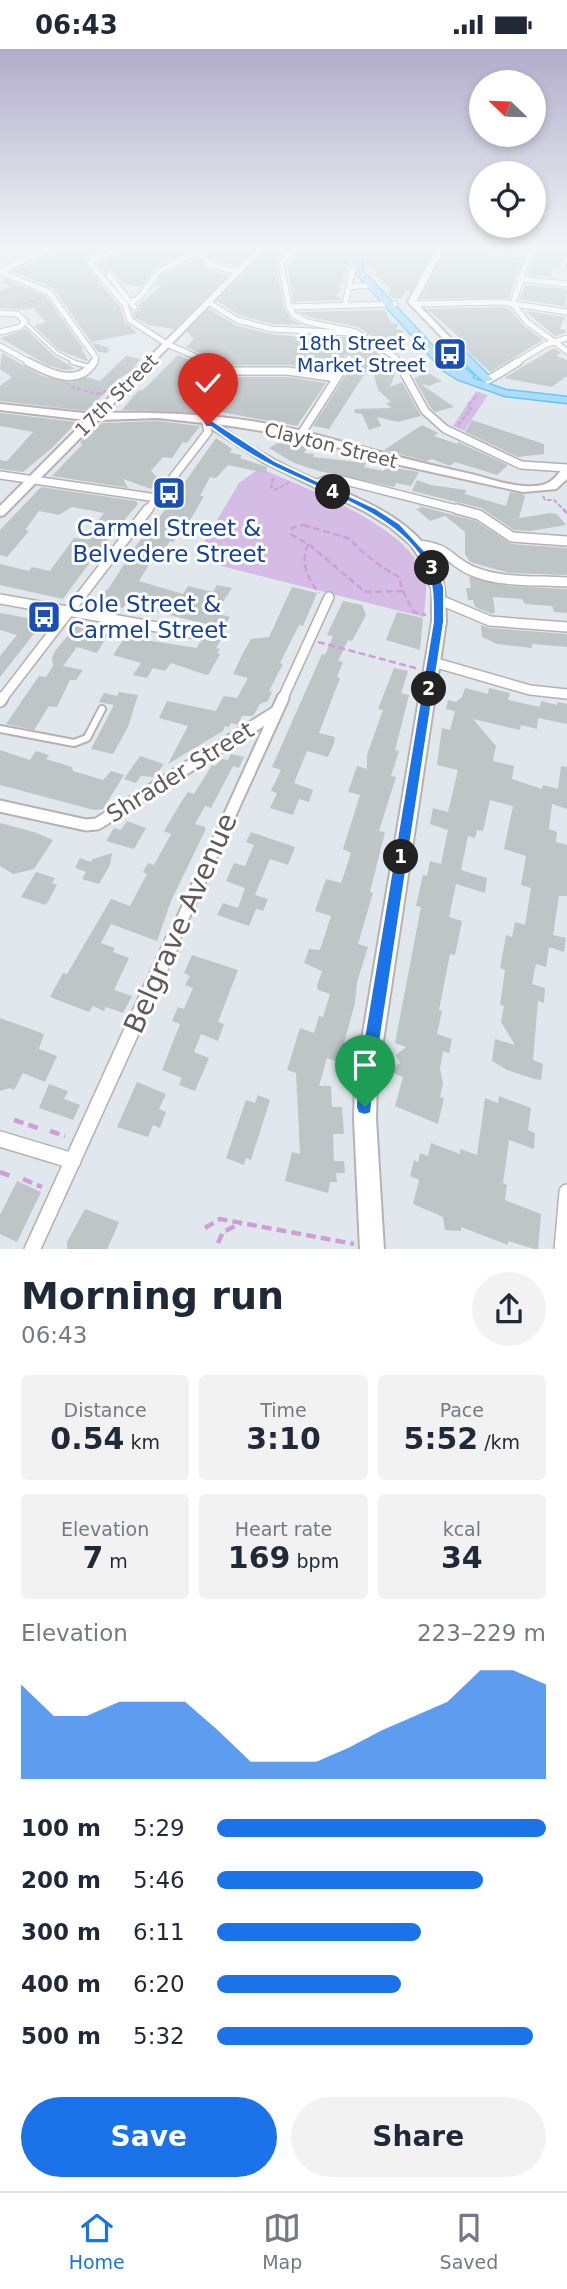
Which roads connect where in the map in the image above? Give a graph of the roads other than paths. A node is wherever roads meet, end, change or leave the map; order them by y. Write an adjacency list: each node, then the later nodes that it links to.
1 (57, 303): 26 (street)
2 (124, 303): 14 (street)
3 (132, 303): 14 (street)
4 (207, 303): 20 (main road, 17th Street)
5 (210, 303): 16 (street)
6 (289, 303): 11 (street)
7 (391, 304): 9 (street); 25 (main road); 29 (main road)
8 (513, 304): 10 (street); 12 (street); 19 (street)
9 (345, 305): 11 (street)
10 (413, 305): 22 (main road)
11 (289, 307): 16 (street)
12 (567, 312)
13 (0, 313): 15 (street)
14 (135, 322): 20 (street)
15 (25, 323): 17 (street); 26 (lane)
16 (356, 332): 38 (street)
17 (1, 333)
18 (567, 338): 19 (street)
19 (552, 342): 23 (street); 28 (street)
20 (167, 344): 27 (street); 31 (main road, 17th Street)
21 (0, 346): 26 (street)
22 (458, 351): 25 (main road); 28 (main road)
23 (567, 351)
24 (349, 358): 27 (street)
25 (457, 365): 28 (main road); 29 (main road)
26 (90, 367)
27 (336, 378): 37 (street)
28 (488, 380): 30 (main road)
29 (503, 392): 32 (main road)
30 (567, 394)
31 (104, 400): 34 (main road); 35 (main road, 17th Street)
32 (567, 400)
33 (0, 407): 35 (main road, Clayton Street)
34 (132, 416): 35 (main road, Clayton Street); 36 (main road, Clayton Street)
35 (93, 417): 40 (main road, 17th Street)
36 (205, 419): 37 (main road, Clayton Street); 41 (main road); 42 (street)
37 (301, 434): 38 (main road, Clayton Street)
38 (567, 469)
39 (0, 475): 40 (street)
40 (33, 479): 42 (street); 43 (main road, 17th Street)
41 (316, 484): 44 (street); 45 (main road)
42 (157, 498): 50 (street)
43 (0, 513)
44 (567, 541)
45 (417, 545): 46 (street); 49 (main road)
46 (567, 582)
47 (324, 595): 57 (street, Belgrave Avenue)
48 (0, 599): 50 (street)
49 (440, 600): 51 (street); 53 (main road)
50 (69, 611): 52 (street); 55 (street)
51 (567, 627)
52 (201, 635)
53 (426, 666): 54 (street); 64 (main road)
54 (567, 694)
55 (0, 701)
56 (102, 709): 58 (lane)
57 (276, 712): 59 (street, Shrader Street); 61 (street, Belgrave Avenue)
58 (0, 729)
59 (0, 806)
60 (0, 1139): 61 (street)
61 (73, 1161): 63 (street, Belgrave Avenue)
62 (567, 1192): 65 (street)
63 (32, 1249)
64 (372, 1249)
65 (562, 1249)

